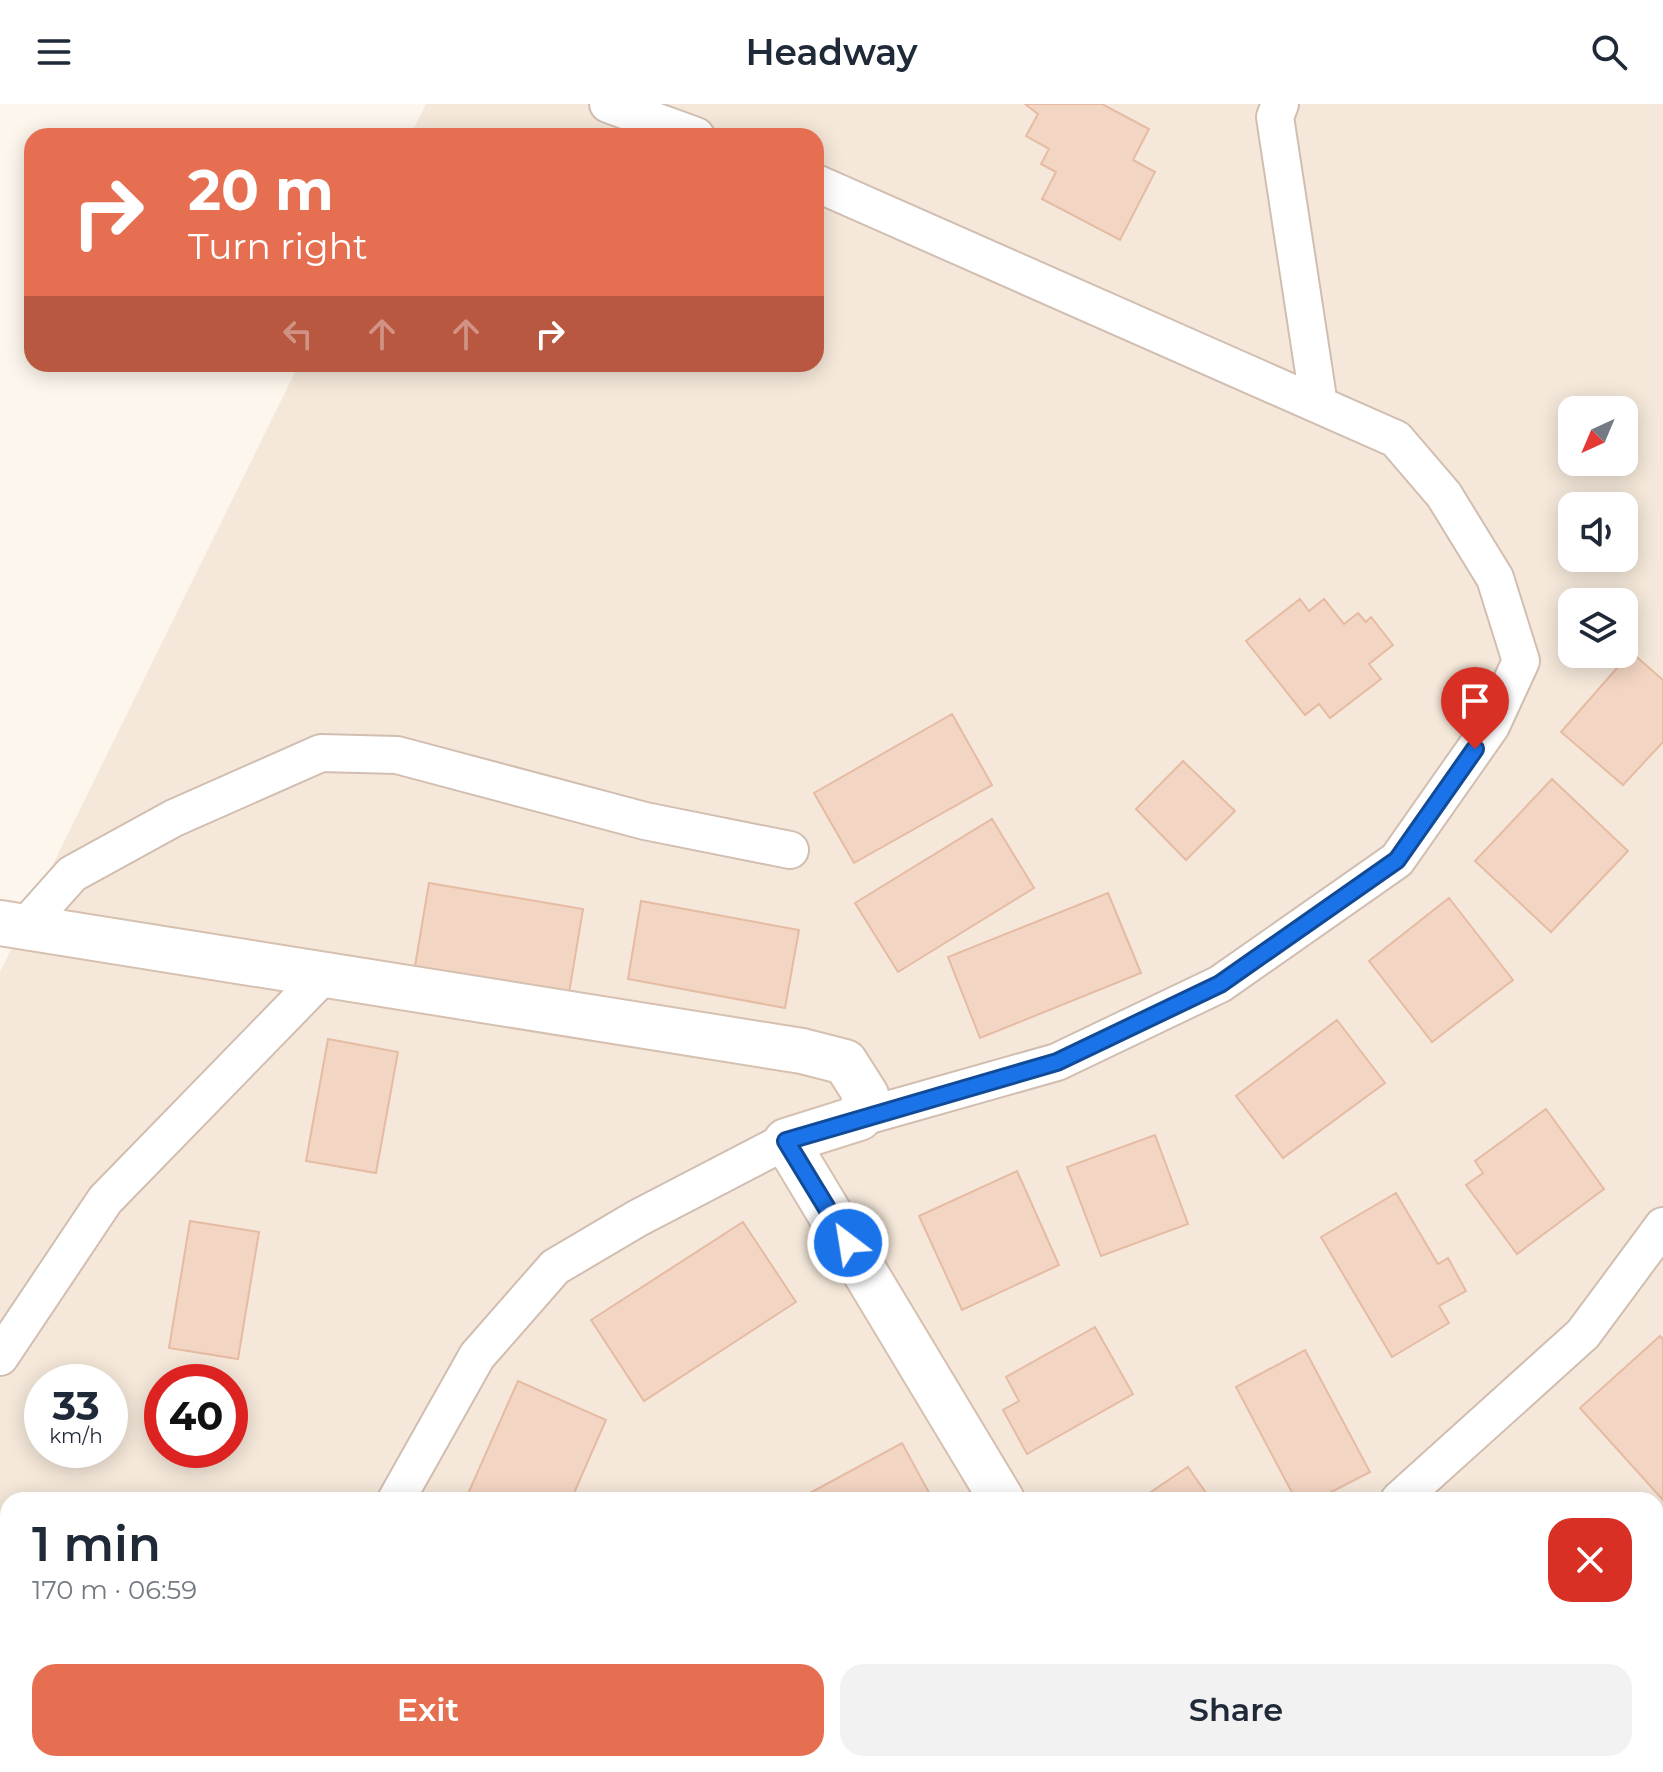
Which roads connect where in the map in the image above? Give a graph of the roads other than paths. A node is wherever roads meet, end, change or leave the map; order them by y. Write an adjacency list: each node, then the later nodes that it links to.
1 (608, 104): 3 (street)
2 (1280, 104): 5 (street)
3 (674, 128)
4 (824, 187): 5 (street)
5 (1319, 405): 9 (street)
6 (790, 850): 7 (street)
7 (11, 926): 8 (street)
8 (323, 976): 9 (street); 12 (street)
9 (859, 1118): 10 (street)
10 (786, 1141): 13 (street); 14 (street)
11 (1663, 1226): 15 (street)
12 (0, 1357)
13 (400, 1492)
14 (997, 1492)
15 (1408, 1492)

